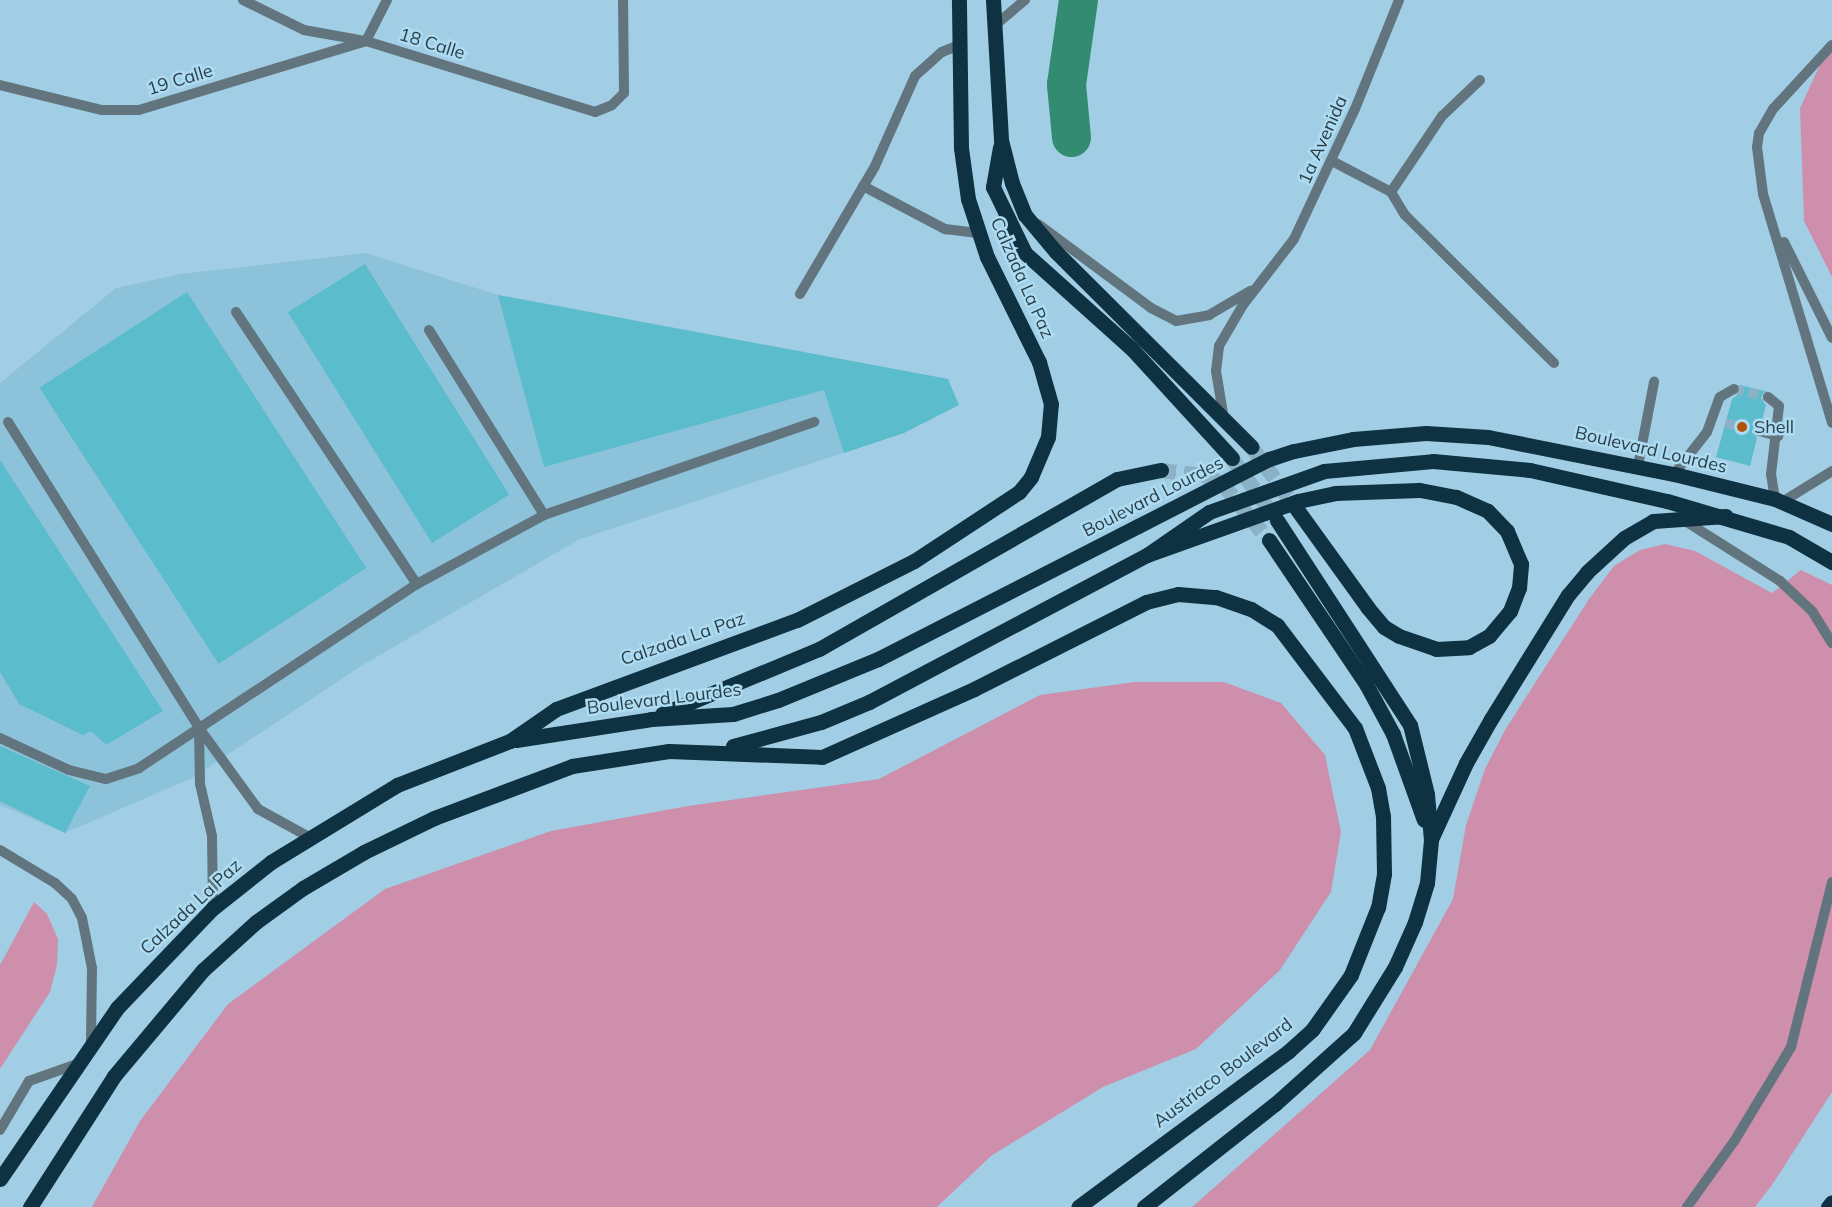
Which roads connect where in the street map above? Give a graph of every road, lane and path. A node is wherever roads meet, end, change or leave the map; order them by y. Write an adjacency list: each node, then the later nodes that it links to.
1 (243, 0): 9 (street, 18 Calle)
2 (387, 0): 9 (street)
3 (623, 0): 9 (street, 18 Calle)
4 (959, 0): 10 (main road, Calzada La Paz)
5 (993, 0): 8 (main road, Calzada La Paz)
6 (1025, 0): 8 (street)
7 (1399, 0): 15 (street, 1a Avenida)
8 (993, 27): 14 (main road, Calzada La Paz)
9 (366, 41): 13 (street, 19 Calle)
10 (959, 45): 16 (street); 20 (main road, Calzada La Paz)
11 (1832, 45): 19 (street)
12 (1480, 80): 17 (street)
13 (0, 85)
14 (1001, 140): 18 (main road, Calzada La Paz); 39 (main road)
15 (1332, 161): 17 (street); 21 (street, 1a Avenida)
16 (863, 186): 20 (street); 22 (street)
17 (1391, 192): 26 (street)
18 (1026, 214): 21 (street, 1a Avenida); 30 (main road, Calzada La Paz)
19 (1772, 217): 25 (street); 35 (street)
20 (978, 233): 59 (main road, Calzada La Paz)
21 (1260, 284): 30 (street, 1a Avenida)
22 (800, 294)
23 (236, 312): 54 (street)
24 (429, 330): 46 (street)
25 (1832, 338)
26 (1554, 363)
27 (1654, 382): 40 (street)
28 (1734, 389): 31 (street)
29 (1768, 397): 37 (street)
30 (1224, 419): 38 (main road, Calzada La Paz)
31 (1713, 419): 34 (street); 43 (street)
32 (8, 422): 57 (street)
33 (814, 422): 46 (street)
34 (1725, 423)
35 (1832, 423)
36 (1759, 431): 37 (street)
37 (1778, 436): 44 (street)
38 (1252, 447)
39 (1232, 458)
40 (1638, 466): 43 (main road, Boulevard Lourdes); 56 (main road, Boulevard Lourdes, bridge)
41 (1161, 470): 56 (main road)
42 (1832, 471): 44 (street)
43 (1674, 474): 44 (main road, Boulevard Lourdes)
44 (1778, 500): 50 (main road, Boulevard Lourdes)
45 (1296, 508): 52 (main road, bridge)
46 (544, 515): 54 (street)
47 (1726, 516): 48 (main road); 52 (main road, bridge); 53 (main road)
48 (1679, 518): 55 (street); 62 (main road)
49 (1278, 520): 62 (main road)
50 (1832, 524)
51 (1269, 540): 62 (main road)
52 (1147, 555): 60 (main road)
53 (1832, 562)
54 (417, 584): 57 (street)
55 (1832, 643)
56 (651, 719): 59 (main road, Boulevard Lourdes)
57 (199, 728): 58 (street); 61 (street); 65 (street)
58 (0, 738)
59 (510, 741): 61 (main road, Calzada La Paz)
60 (700, 751): 71 (main road); 72 (main road, Austriaco Boulevard)
61 (309, 837): 65 (main road, Calzada La Paz)
62 (1431, 840): 73 (main road)
63 (0, 850): 66 (street)
64 (1832, 882): 74 (street)
65 (213, 908): 66 (main road, Calzada La Paz)
66 (92, 1043): 67 (main road, Calzada La Paz)
67 (77, 1064): 68 (street); 69 (main road, Calzada La Paz)
68 (0, 1130)
69 (0, 1179)
70 (1832, 1202): 75 (main road)
71 (30, 1207)
72 (1078, 1207)
73 (1144, 1207)
74 (1687, 1207)
75 (1828, 1207)

